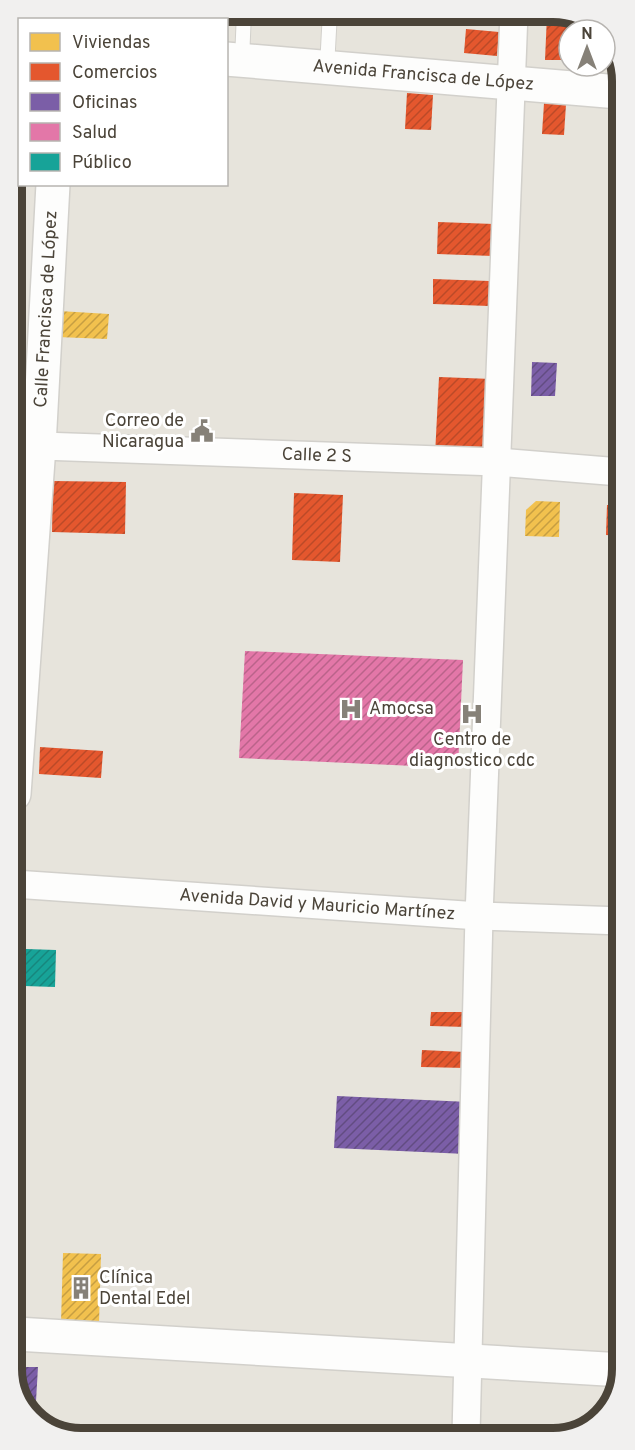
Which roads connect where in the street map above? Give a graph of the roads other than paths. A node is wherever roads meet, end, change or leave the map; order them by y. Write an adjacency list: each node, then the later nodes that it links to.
1 (242, 22): 4 (lane)
2 (329, 23): 5 (lane)
3 (513, 23): 6 (street)
4 (234, 59): 5 (street, Avenida Francisca de López)
5 (327, 68): 6 (street, Avenida Francisca de López)
6 (510, 83): 7 (street, Avenida Francisca de López); 10 (street)
7 (612, 91)
8 (53, 186): 9 (street, Calle Francisca de López)
9 (26, 446): 10 (street, Calle 2 S); 12 (street, Calle Francisca de López)
10 (497, 462): 11 (street, Calle 2 S); 14 (street)
11 (612, 471)
12 (23, 543)
13 (22, 885): 14 (street, Avenida David y Mauricio Martínez)
14 (479, 916): 15 (street, Avenida David y Mauricio Martínez); 17 (street)
15 (612, 921)
16 (22, 1334): 17 (street)
17 (468, 1361): 18 (street); 19 (street)
18 (612, 1369)
19 (466, 1428)

